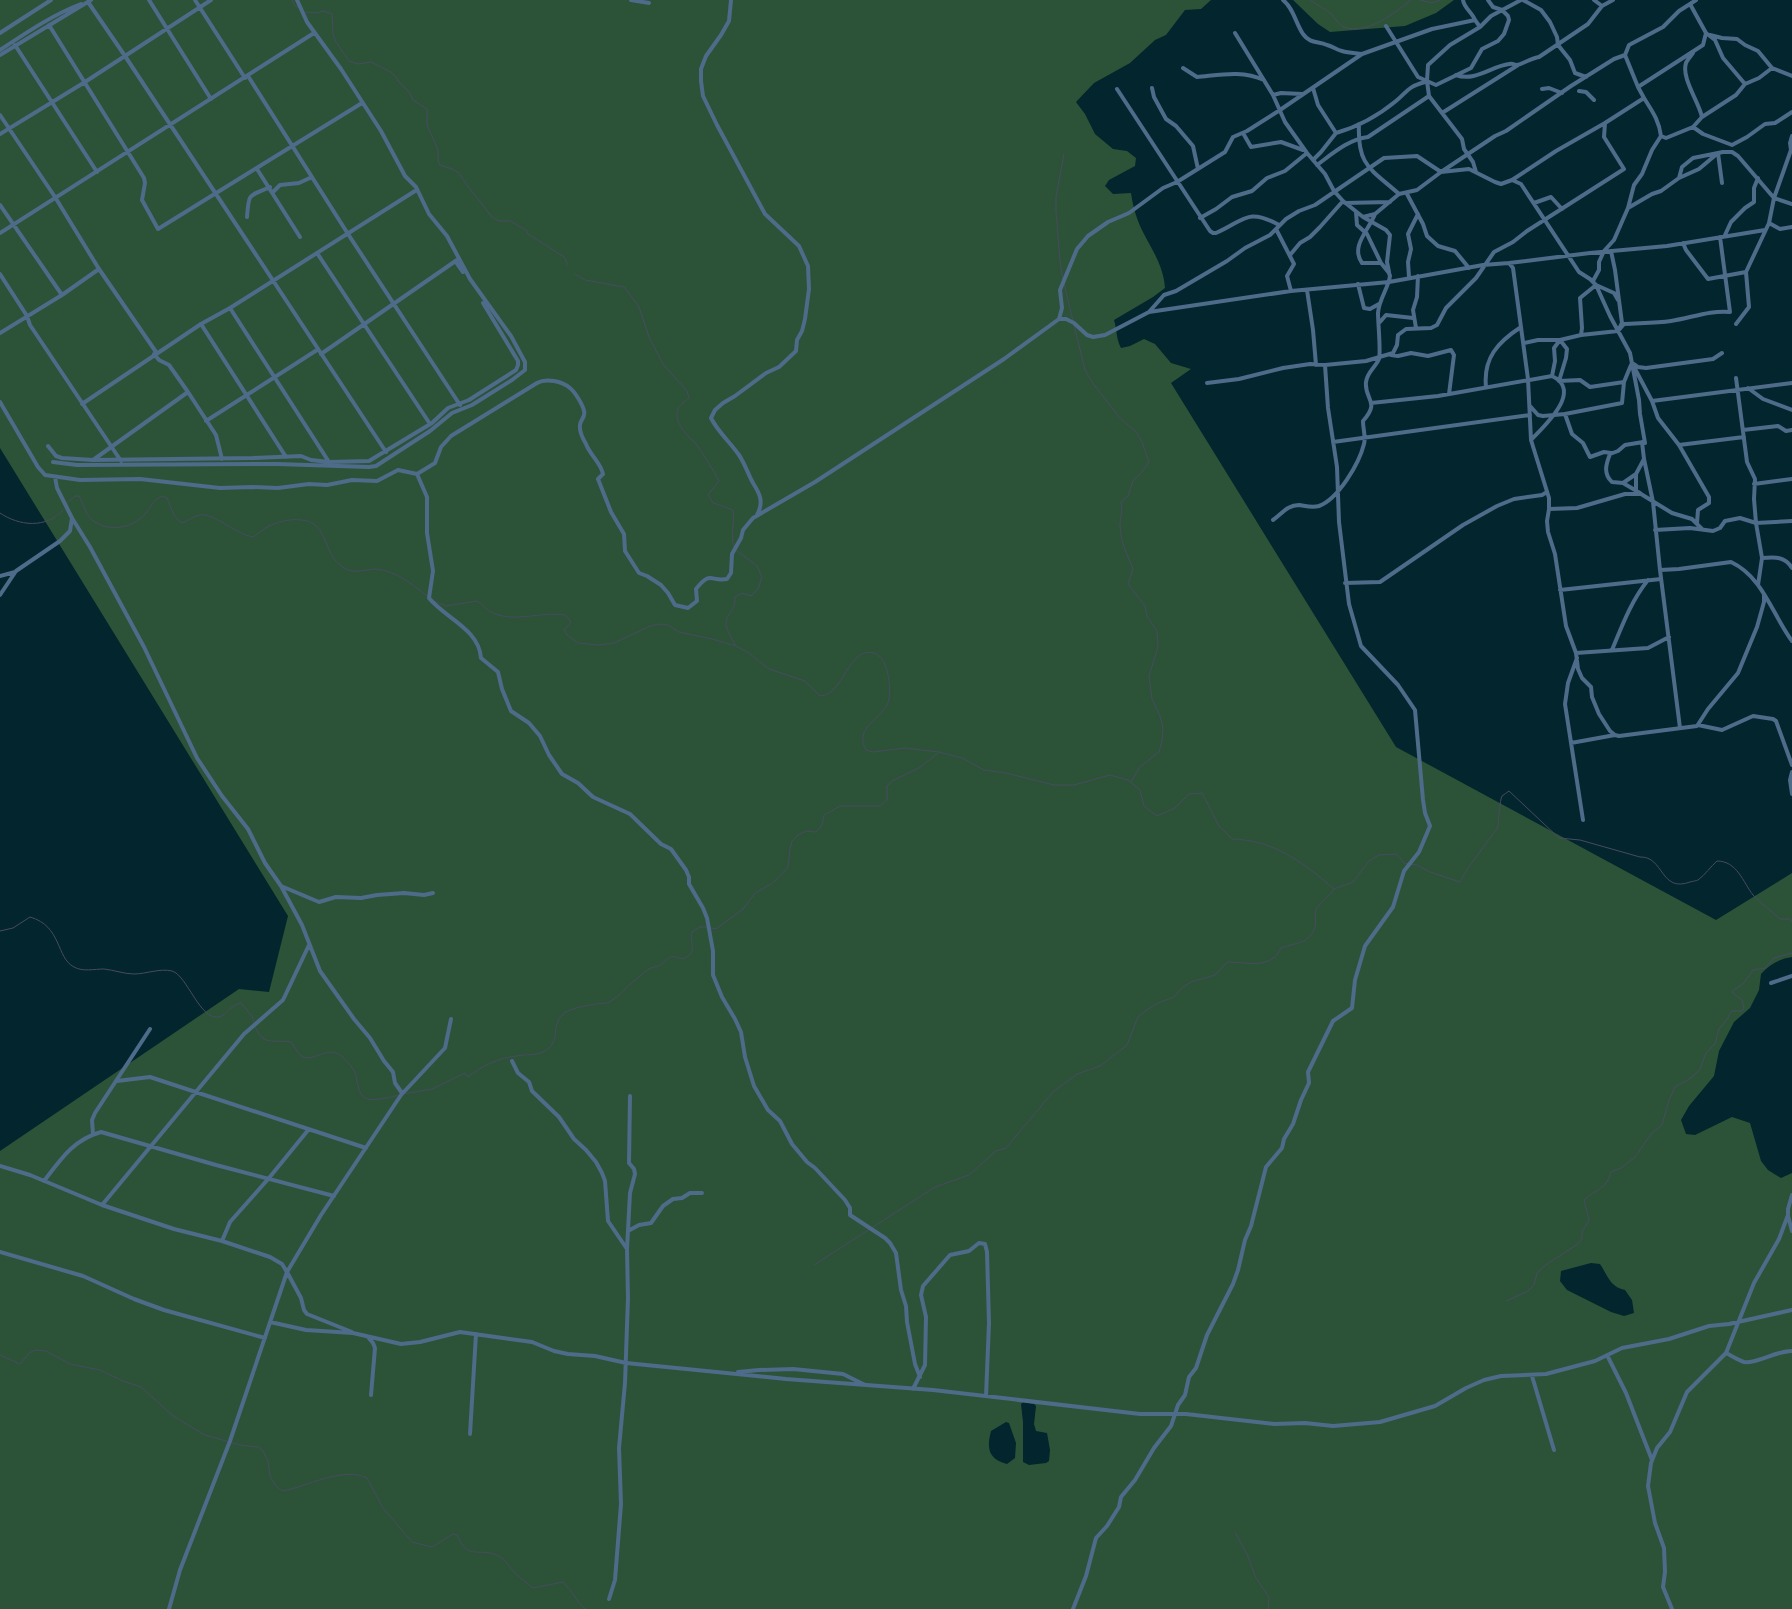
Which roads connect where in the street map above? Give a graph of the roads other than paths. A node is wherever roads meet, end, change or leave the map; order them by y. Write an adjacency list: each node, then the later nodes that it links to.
1 (51, 0): 26 (street)
2 (149, 0): 25 (street)
3 (195, 0): 19 (street)
4 (211, 0): 19 (street)
5 (297, 0): 27 (street)
6 (631, 0): 16 (street)
7 (731, 0): 252 (street)
8 (1283, 0): 35 (street)
9 (1463, 0): 21 (street)
10 (1488, 0): 20 (street)
11 (1522, 0): 20 (street); 31 (street)
12 (1594, 0): 18 (street)
13 (1614, 0): 18 (street)
14 (1696, 0): 17 (street)
15 (89, 1): 22 (street); 33 (street); 38 (street)
16 (649, 4)
17 (1690, 4): 29 (street); 37 (street)
18 (1602, 6): 31 (street)
19 (200, 7): 25 (street); 44 (street)
20 (1502, 10): 24 (street); 42 (street)
21 (1475, 20): 24 (street); 30 (street)
22 (49, 25): 32 (street); 48 (street)
23 (1386, 26): 30 (street)
24 (1480, 27): 47 (street)
25 (168, 28): 38 (street); 61 (street)
26 (0, 33)
27 (314, 33): 44 (street); 64 (street)
28 (1235, 33): 46 (street)
29 (1706, 33): 34 (street); 41 (street); 49 (street)
30 (1395, 42): 35 (street); 47 (street)
31 (1558, 45): 39 (street); 45 (street)
32 (15, 46): 36 (street); 63 (street)
33 (0, 50)
34 (1694, 52): 50 (street); 69 (street)
35 (1362, 54): 52 (street)
36 (0, 55)
37 (1625, 55): 45 (street); 50 (street)
38 (125, 56): 48 (street); 72 (street)
39 (1518, 65): 42 (street); 67 (street)
40 (1183, 68): 46 (street)
41 (1772, 68): 43 (street); 49 (street)
42 (1456, 75): 47 (street)
43 (1792, 76)
44 (246, 77): 61 (street); 81 (street)
45 (1586, 77): 56 (street)
46 (1264, 80): 58 (street)
47 (1427, 81): 59 (street); 71 (street)
48 (85, 82): 63 (street); 83 (street)
49 (1745, 84): 69 (street)
50 (1638, 87): 60 (street)
51 (1152, 88): 91 (street)
52 (1313, 88): 57 (street); 76 (street)
53 (1117, 89): 99 (street)
54 (1542, 89): 56 (street)
55 (1579, 91): 62 (street)
56 (1562, 93): 86 (street)
57 (1304, 94): 58 (street); 65 (street)
58 (1273, 95): 65 (street)
59 (1429, 96): 67 (street); 80 (street)
60 (1644, 98): 70 (street); 78 (street)
61 (211, 99): 72 (street)
62 (1594, 100)
63 (52, 102): 74 (street); 92 (street)
64 (362, 103): 81 (street); 141 (street)
65 (1280, 110): 75 (street); 84 (street)
66 (1792, 112): 73 (street)
67 (1442, 113): 86 (street)
68 (0, 115): 74 (street)
69 (1702, 117): 73 (street)
70 (1605, 123): 98 (street); 116 (street)
71 (1359, 124): 76 (street); 80 (street)
72 (169, 126): 83 (street); 105 (street)
73 (1693, 127): 78 (street)
74 (8, 129): 77 (street); 108 (street)
75 (1243, 132): 84 (street); 91 (street)
76 (1336, 132): 87 (street)
77 (0, 134)
78 (1661, 136): 115 (street)
79 (1792, 136): 82 (street)
80 (1358, 138): 88 (street); 89 (street)
81 (293, 146): 90 (street); 95 (street)
82 (1792, 151): 109 (street)
83 (128, 152): 92 (street); 105 (street)
84 (1306, 152): 87 (street); 122 (street)
85 (1718, 153): 96 (street); 96 (street); 97 (street); 100 (street)
86 (1468, 154): 93 (street); 94 (street)
87 (1313, 160): 88 (street)
88 (1317, 165): 102 (street)
89 (1368, 168): 93 (street); 102 (street); 106 (street)
90 (257, 169): 101 (street); 105 (street)
91 (1198, 169): 99 (street)
92 (96, 172): 108 (street)
93 (1441, 172): 94 (street); 107 (street)
94 (1476, 172): 98 (street)
95 (312, 177): 103 (street); 132 (street)
96 (1679, 178): 115 (street)
97 (1758, 178): 109 (street); 133 (street)
98 (1512, 180): 112 (street)
99 (1177, 182): 122 (street); 168 (street)
100 (1722, 184)
101 (270, 187): 103 (street); 121 (street)
102 (1334, 191): 110 (street); 127 (street)
103 (273, 192): 134 (street)
104 (415, 192): 132 (street)
105 (216, 194): 154 (street)
106 (1399, 194): 107 (street); 111 (street)
107 (1407, 194): 119 (street)
108 (55, 197): 126 (street); 147 (street)
109 (1774, 198): 113 (street); 125 (street)
110 (1344, 202): 111 (street); 117 (street); 139 (street)
111 (1390, 202): 118 (street)
112 (1534, 203): 116 (street); 123 (street)
113 (1792, 204)
114 (0, 205): 126 (street)
115 (1628, 208): 136 (street)
116 (1562, 209): 123 (street)
117 (1356, 212): 120 (street); 131 (street)
118 (1375, 214): 120 (street); 124 (street)
119 (1418, 214): 146 (street); 153 (street)
120 (1363, 217): 124 (street)
121 (248, 218)
122 (1200, 218): 127 (street)
123 (1544, 220): 140 (street); 145 (street)
124 (1372, 222): 131 (street); 149 (street)
125 (1769, 223): 128 (street); 129 (street)
126 (14, 225): 130 (street); 160 (street)
127 (1277, 227): 139 (street); 165 (street)
128 (1792, 227)
129 (1764, 230): 133 (street); 148 (street)
130 (0, 233)
131 (1366, 233): 143 (street); 143 (street)
132 (348, 234): 138 (street); 163 (street)
133 (1723, 236): 135 (street); 151 (street)
134 (300, 237)
135 (1683, 243): 137 (street); 151 (street)
136 (1604, 251): 137 (street); 140 (street); 156 (street)
137 (1611, 251): 161 (street)
138 (317, 253): 154 (street); 170 (street)
139 (1290, 255): 159 (street)
140 (1567, 255): 144 (street); 156 (street)
141 (456, 256): 142 (street); 209 (street)
142 (456, 262): 163 (street); 207 (street)
143 (1381, 263): 149 (street)
144 (1509, 263): 145 (street); 173 (street)
145 (1483, 265): 146 (street); 174 (street)
146 (1469, 268): 152 (street)
147 (99, 269): 160 (street); 181 (street)
148 (1746, 272): 151 (street); 171 (street)
149 (1389, 273): 155 (street)
150 (0, 274): 166 (street)
151 (1726, 275): 175 (street)
152 (1418, 276): 153 (street); 167 (street)
153 (1409, 277): 155 (street)
154 (272, 282): 164 (street); 180 (street)
155 (1389, 282): 157 (street); 162 (street)
156 (1595, 283): 161 (street); 175 (street); 177 (street)
157 (1358, 284): 158 (street); 162 (street)
158 (1306, 290): 159 (street); 187 (street)
159 (1291, 291): 165 (street)
160 (62, 295): 166 (street)
161 (1618, 300): 175 (street)
162 (1379, 304): 172 (street)
163 (394, 305): 170 (street); 207 (street)
164 (230, 308): 169 (street); 190 (street)
165 (1149, 312): 168 (street)
166 (27, 316): 176 (street); 206 (street)
167 (1414, 318): 172 (street); 174 (street)
168 (1058, 319): 252 (street)
169 (201, 324): 181 (street); 202 (street)
170 (364, 324): 183 (street); 215 (street)
171 (1736, 324)
172 (1378, 325): 185 (street)
173 (1521, 327): 179 (street); 197 (street)
174 (1416, 328): 184 (street)
175 (1618, 332): 177 (street); 186 (street)
176 (0, 333)
177 (1581, 335): 178 (street)
178 (1560, 340): 179 (street); 189 (street); 193 (street)
179 (1524, 343): 192 (street)
180 (317, 350): 183 (street); 190 (street)
181 (155, 353): 200 (street); 206 (street)
182 (1722, 353): 186 (street)
183 (321, 354): 226 (street)
184 (1390, 354): 185 (street); 201 (street)
185 (1379, 358): 188 (street); 205 (street)
186 (1632, 363): 194 (street); 203 (street); 222 (street)
187 (1316, 365): 188 (street); 195 (street)
188 (1325, 366): 221 (street)
189 (1552, 376): 192 (street); 193 (street)
190 (274, 377): 202 (street); 234 (street)
191 (1736, 378): 199 (street)
192 (1528, 380): 197 (street); 208 (street)
193 (1559, 381): 194 (street); 213 (street)
194 (1624, 382): 211 (street)
195 (1207, 383)
196 (1792, 383): 198 (street)
197 (1486, 387): 201 (street)
198 (1748, 388): 199 (street); 210 (street)
199 (1738, 390): 203 (street); 216 (street)
200 (188, 392): 214 (street); 225 (street)
201 (1449, 394): 205 (street)
202 (247, 395): 214 (street); 228 (street)
203 (1652, 401): 223 (street)
204 (0, 402): 242 (street)
205 (1371, 403): 218 (street)
206 (82, 404): 225 (street)
207 (460, 404): 209 (street); 215 (street)
208 (1530, 406): 212 (street); 213 (street)
209 (462, 409): 239 (street)
210 (1792, 410)
211 (1565, 414): 213 (street); 227 (street)
212 (1530, 415): 218 (street); 220 (street)
213 (1555, 415): 220 (street)
214 (206, 421): 229 (street)
215 (430, 424): 226 (street)
216 (1743, 430): 217 (street); 219 (street)
217 (1792, 430)
218 (1364, 437): 221 (street); 246 (street)
219 (1744, 437): 223 (street); 245 (street)
220 (1531, 440): 248 (street)
221 (1333, 442): 246 (street)
222 (1644, 442): 227 (street); 231 (street)
223 (1679, 445): 256 (street)
224 (48, 446): 232 (street)
225 (110, 446): 232 (street); 236 (street)
226 (386, 452): 235 (street)
227 (1612, 453): 244 (street)
228 (286, 457): 230 (street); 234 (street)
229 (222, 458): 230 (street); 236 (street)
230 (253, 458): 237 (street)
231 (1644, 459): 241 (street); 250 (street)
232 (93, 460): 236 (street)
233 (53, 462): 236 (street)
234 (329, 462): 235 (street); 238 (street)
235 (342, 462): 239 (street)
236 (122, 463): 237 (street)
237 (255, 464): 238 (street)
238 (331, 467): 239 (street)
239 (342, 467)
240 (417, 474): 242 (street); 252 (street); 326 (street)
241 (1636, 474): 244 (street); 247 (street)
242 (55, 477): 253 (street)
243 (1792, 479): 245 (street)
244 (1623, 483): 247 (street)
245 (1754, 484): 257 (street)
246 (1338, 490): 254 (street); 267 (street)
247 (1636, 490): 249 (street)
248 (1547, 492): 251 (street); 267 (street)
249 (1641, 494): 250 (street); 251 (street)
250 (1653, 502): 256 (street); 258 (street)
251 (1549, 509): 269 (street)
252 (756, 516)
253 (72, 518): 263 (street); 284 (street)
254 (1273, 520)
255 (1792, 521): 257 (street)
256 (1697, 523): 259 (street)
257 (1756, 523): 259 (street); 260 (street)
258 (1655, 530): 259 (street); 262 (street)
259 (1702, 530)
260 (1762, 558): 261 (street); 268 (street)
261 (1792, 568)
262 (1660, 570): 265 (street); 268 (street)
263 (16, 571): 264 (street); 270 (street)
264 (0, 576)
265 (1661, 579): 266 (street); 272 (street)
266 (1648, 580): 269 (street); 274 (street)
267 (1346, 583): 332 (street)
268 (1758, 585): 271 (street)
269 (1560, 590): 275 (street)
270 (0, 595)
271 (1764, 595): 273 (street); 276 (street)
272 (1670, 637): 274 (street); 277 (street)
273 (1792, 641)
274 (1612, 650): 275 (street)
275 (1577, 655): 278 (street); 279 (street)
276 (1698, 725): 277 (street); 280 (street)
277 (1680, 728): 278 (street)
278 (1615, 735): 279 (street)
279 (1571, 743): 283 (street)
280 (1792, 766)
281 (1792, 772): 282 (street)
282 (1792, 794)
283 (1583, 820)
284 (281, 886): 285 (street); 286 (street)
285 (433, 893)
286 (309, 945): 293 (street); 294 (street)
287 (1792, 976): 288 (street)
288 (1770, 982)
289 (451, 1019): 294 (street)
290 (150, 1029): 292 (street)
291 (512, 1062): 311 (street)
292 (117, 1081): 293 (street); 297 (street)
293 (197, 1092): 296 (street); 298 (street)
294 (402, 1093): 299 (street)
295 (630, 1096): 308 (street)
296 (309, 1129): 299 (street); 301 (street)
297 (93, 1134): 298 (street); 302 (street)
298 (152, 1146): 301 (street); 306 (street)
299 (366, 1148): 305 (street)
300 (0, 1166): 302 (street)
301 (269, 1178): 305 (street); 310 (street)
302 (44, 1181): 306 (street)
303 (702, 1193): 308 (street)
304 (1792, 1195): 307 (street)
305 (334, 1196): 313 (street)
306 (102, 1205): 310 (street)
307 (1788, 1215): 309 (street); 315 (street)
308 (628, 1231): 311 (street)
309 (1792, 1231)
310 (222, 1241): 313 (street)
311 (627, 1249): 324 (street)
312 (0, 1252): 320 (street)
313 (287, 1272): 316 (street); 317 (street)
314 (1792, 1310): 315 (street)
315 (1739, 1321): 322 (street); 323 (street)
316 (270, 1322): 317 (street); 320 (street)
317 (353, 1333): 319 (street)
318 (476, 1334): 319 (street); 324 (street); 333 (street)
319 (367, 1336): 330 (street)
320 (265, 1338): 337 (street)
321 (1792, 1351): 322 (street)
322 (1726, 1353): 335 (street)
323 (1607, 1355): 327 (street); 335 (street)
324 (626, 1362): 325 (street); 336 (street)
325 (731, 1373): 328 (street); 328 (street)
326 (920, 1376): 329 (street); 331 (street)
327 (1532, 1376): 332 (street); 334 (street)
328 (866, 1386): 329 (street)
329 (913, 1389): 331 (street)
330 (371, 1395)
331 (986, 1396): 332 (street)
332 (1174, 1415): 338 (street)
333 (470, 1434)
334 (1554, 1450)
335 (1652, 1460): 339 (street)
336 (609, 1599)
337 (169, 1609)
338 (1073, 1609)
339 (1672, 1609)

